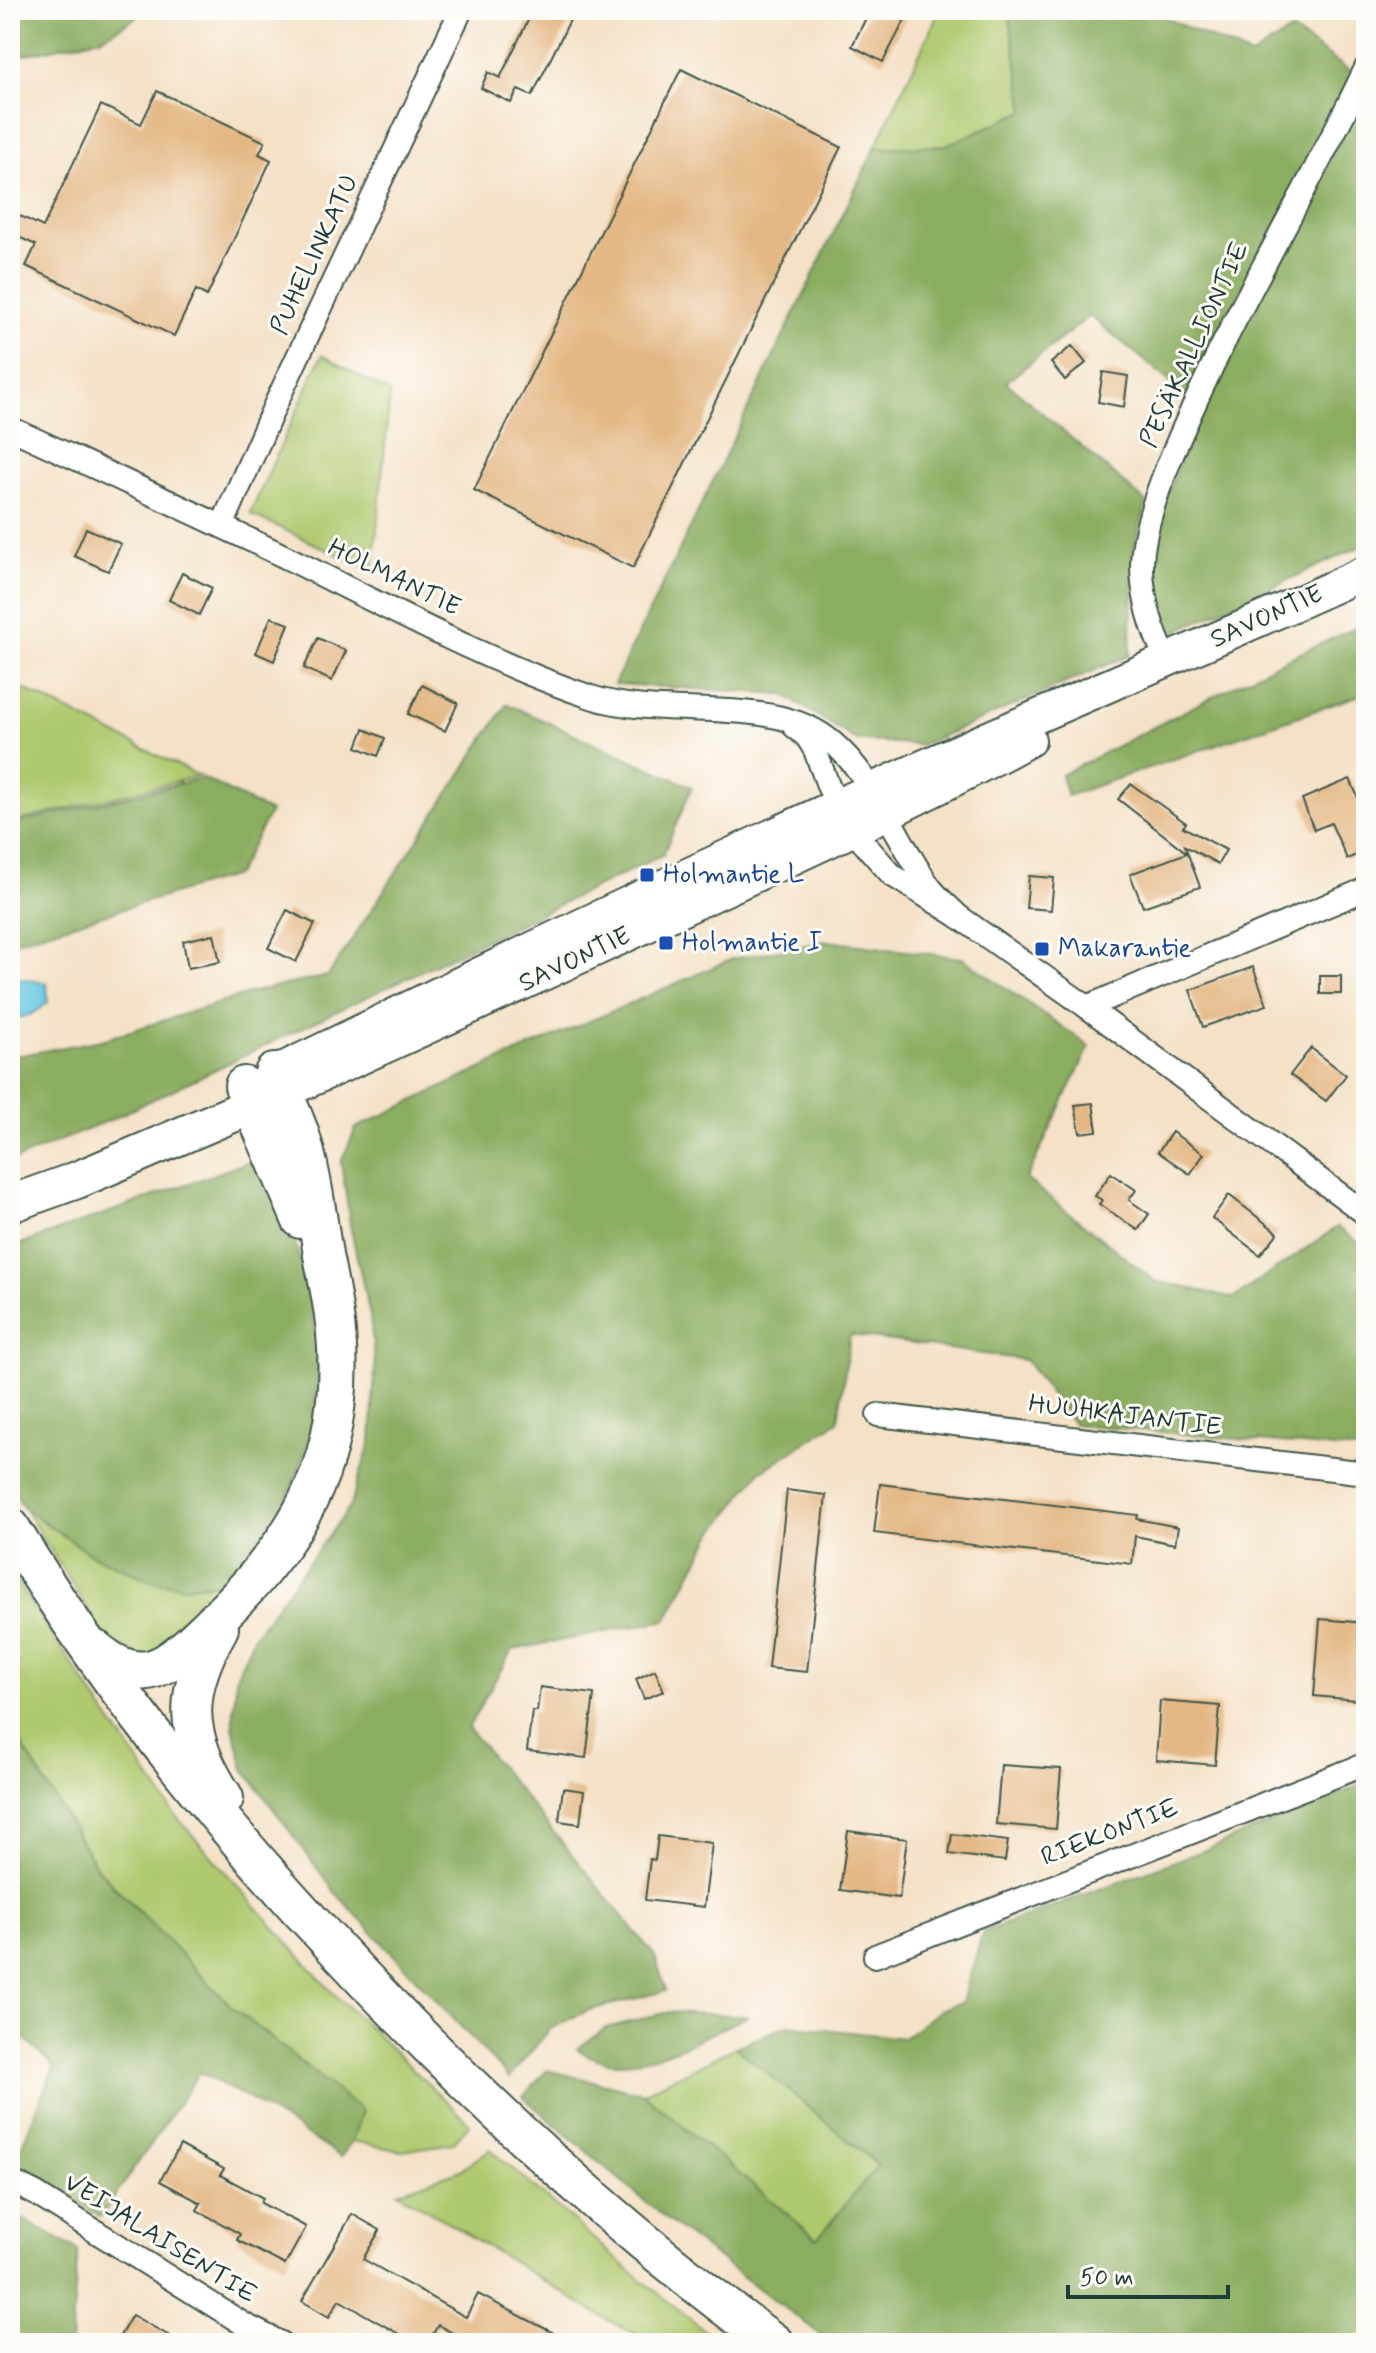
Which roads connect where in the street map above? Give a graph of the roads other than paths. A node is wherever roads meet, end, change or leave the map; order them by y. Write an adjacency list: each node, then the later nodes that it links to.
1 (461, 10): 4 (street, PUHELINKATU)
2 (1366, 68): 6 (street, PESÄKALLIONTIE)
3 (10, 428): 4 (street, HOLMANTIE)
4 (222, 526): 7 (street, HOLMANTIE)
5 (1366, 572): 6 (main road, SAVONTIE)
6 (1168, 662): 8 (main road, SAVONTIE)
7 (771, 718): 8 (street, HOLMANTIE); 9 (street, HOLMANTIE)
8 (878, 803): 9 (main road, SAVONTIE); 11 (street)
9 (845, 818): 11 (street); 13 (main road, SAVONTIE)
10 (1366, 889): 12 (street)
11 (958, 916): 12 (street)
12 (1087, 1007): 16 (street)
13 (263, 1089): 14 (main road, SAVONTIE); 15 (main road, SAVONTIE); 20 (highway)
14 (10, 1189)
15 (10, 1204)
16 (1366, 1214)
17 (878, 1415): 18 (street, HUUHKAJANTIE)
18 (1366, 1473)
19 (10, 1527): 21 (highway)
20 (233, 1605): 21 (highway); 23 (highway)
21 (81, 1638): 23 (highway)
22 (1366, 1764): 24 (street, RIEKONTIE)
23 (297, 1907): 27 (highway)
24 (875, 1956)
25 (10, 2181): 26 (street, VEIJALAISENTIE)
26 (281, 2343)
27 (774, 2343)

